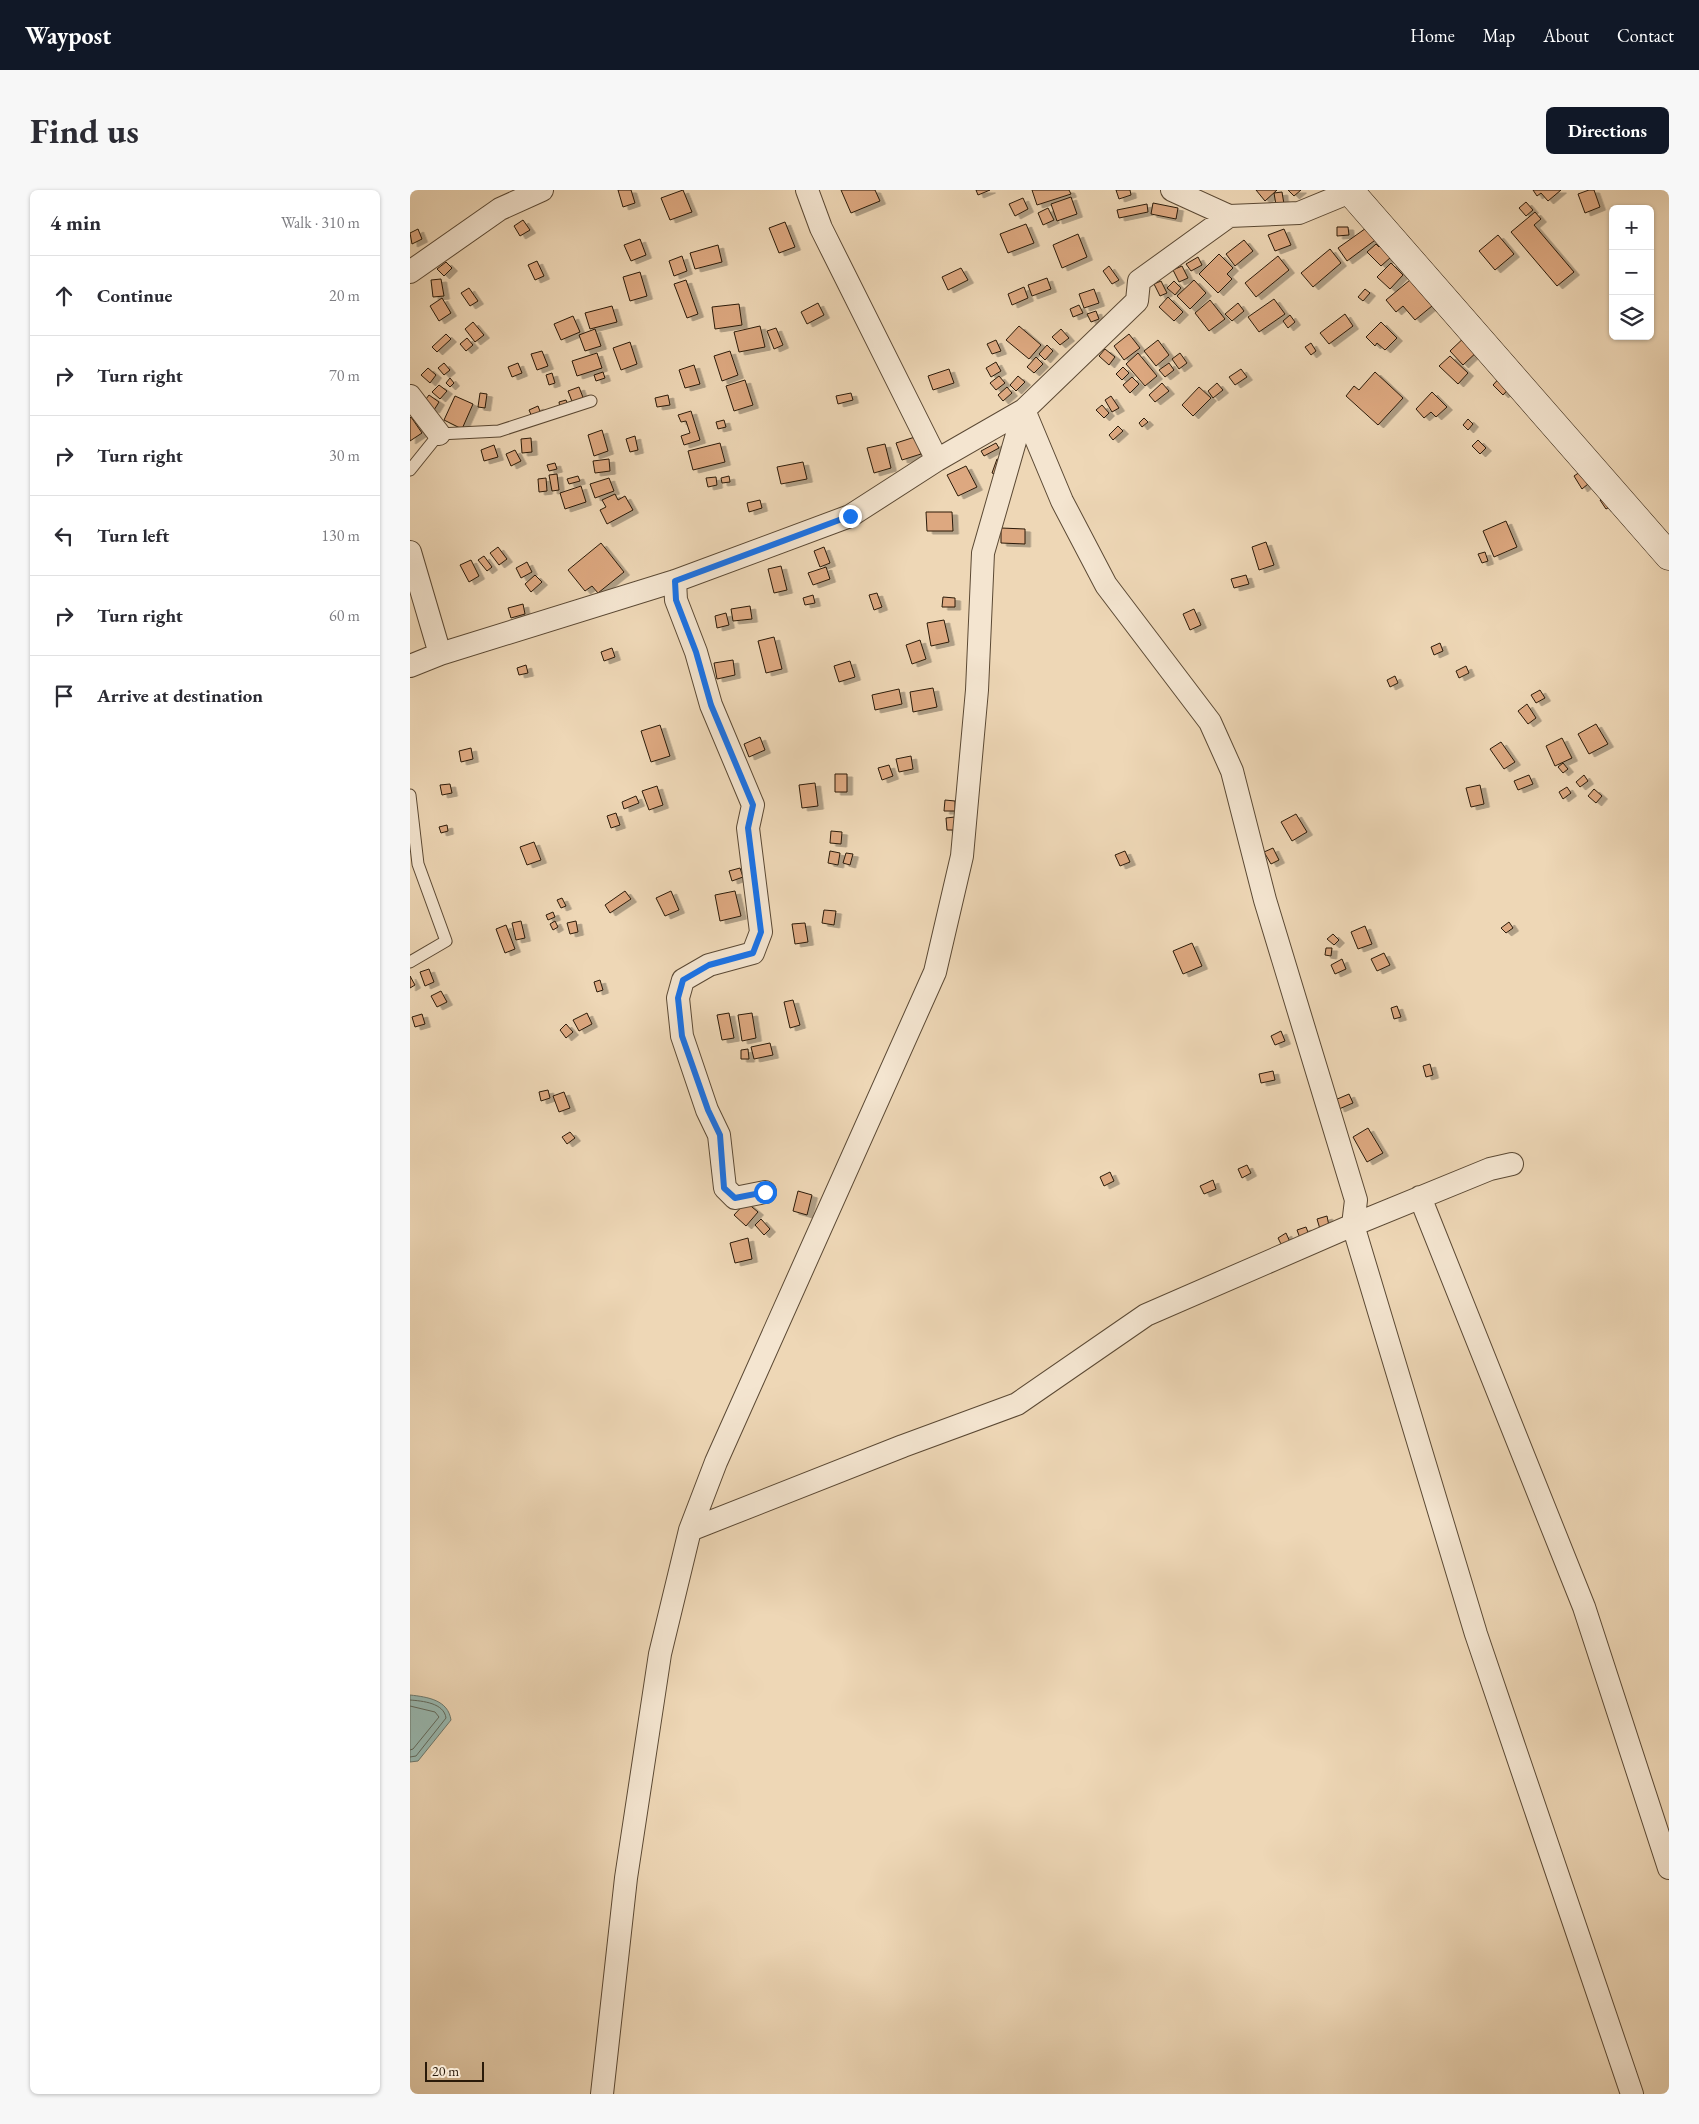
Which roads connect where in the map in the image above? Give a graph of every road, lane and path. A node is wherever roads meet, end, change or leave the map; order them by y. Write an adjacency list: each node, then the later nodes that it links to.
1 (542, 190): 6 (street)
2 (807, 190): 11 (street)
3 (1172, 190): 5 (street)
4 (1349, 191): 5 (street); 14 (main road)
5 (1229, 216): 9 (street)
6 (410, 272)
7 (410, 396): 10 (street)
8 (591, 401): 10 (lane)
9 (1024, 410): 11 (street); 23 (street); 24 (street)
10 (439, 434): 12 (lane)
11 (937, 460): 15 (street)
12 (410, 470)
13 (410, 552): 16 (street)
14 (1669, 556)
15 (675, 581): 16 (street); 21 (street)
16 (440, 654): 17 (street)
17 (410, 666)
18 (410, 795): 19 (lane)
19 (410, 962)
20 (1512, 1164): 22 (street)
21 (765, 1192)
22 (1420, 1198): 23 (street); 25 (street)
23 (1353, 1225): 24 (street); 27 (street)
24 (690, 1530): 26 (street)
25 (1669, 1868)
26 (602, 2094)
27 (1632, 2094)

